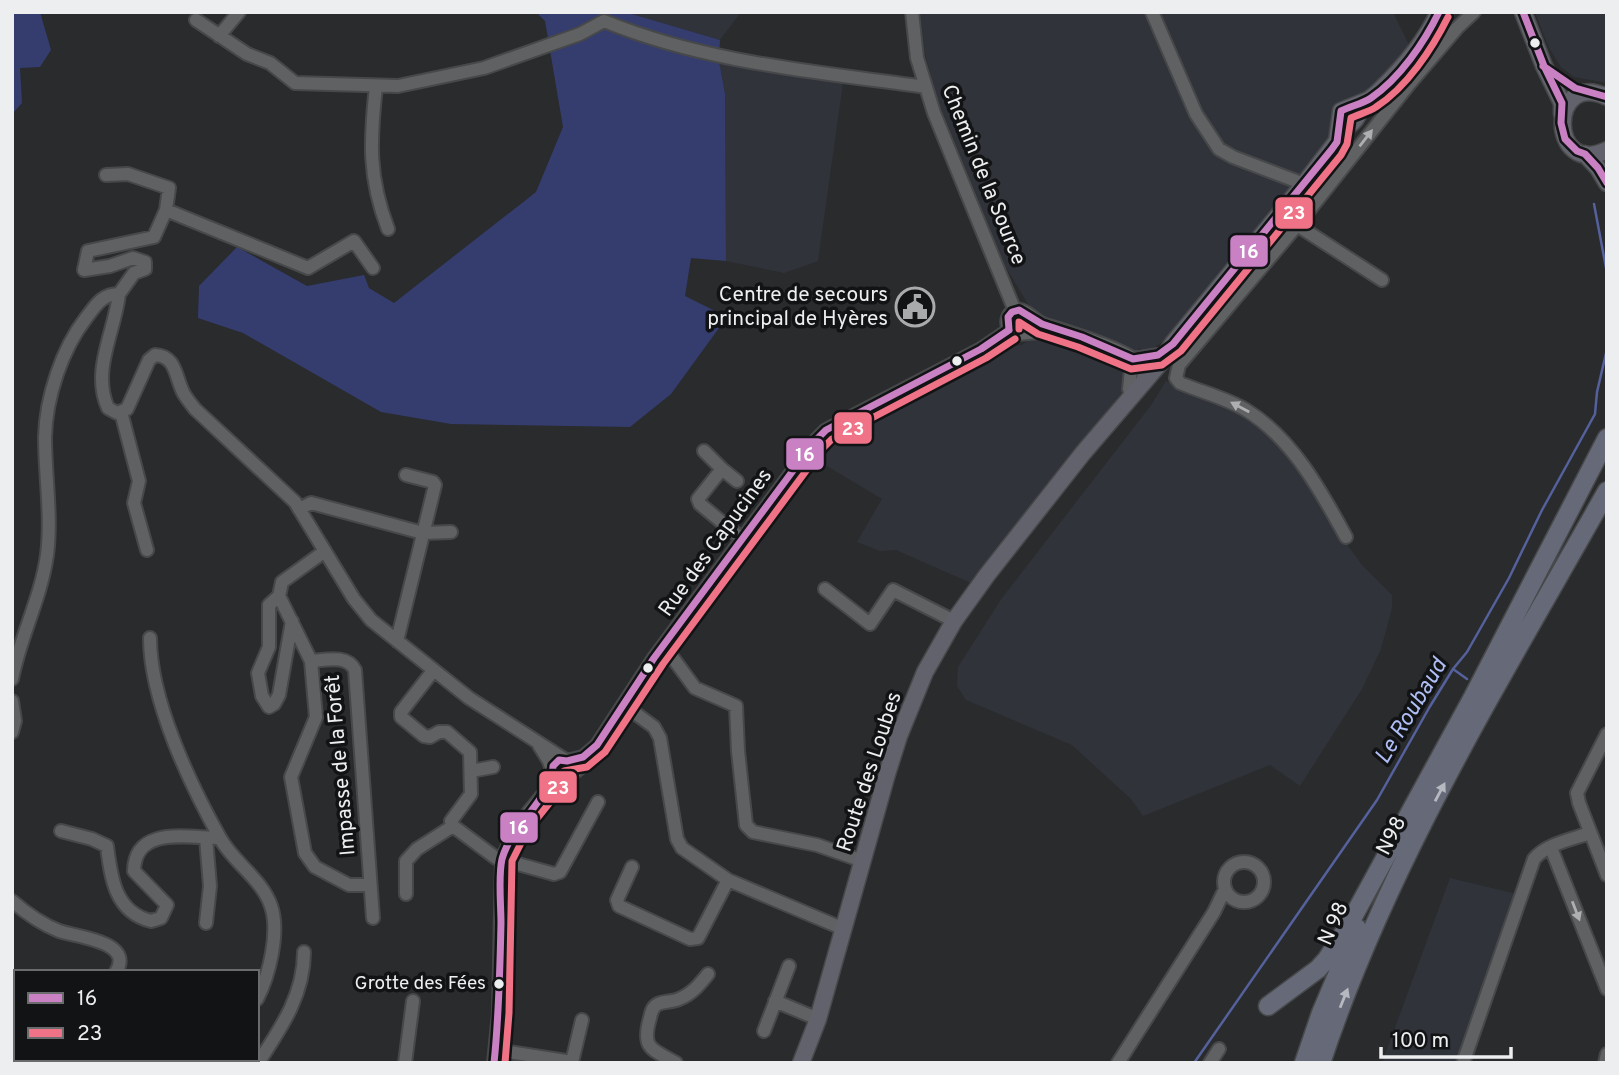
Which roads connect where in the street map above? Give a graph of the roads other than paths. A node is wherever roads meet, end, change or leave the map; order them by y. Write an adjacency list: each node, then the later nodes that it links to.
1 (239, 12): 8 (street)
2 (912, 12): 11 (street, Chemin de la Source)
3 (1152, 12): 19 (street)
4 (1439, 12): 19 (main road, Route des Loubes)
5 (1474, 12): 21 (street, one-way to 5)
6 (1523, 12): 9 (main road)
7 (196, 20): 8 (street)
8 (219, 36): 10 (street)
9 (1544, 66): 12 (main road); 14 (main road)
10 (376, 86): 11 (street); 22 (street)
11 (926, 87): 26 (street, Chemin de la Source)
12 (1587, 93): 13 (main road); 14 (main road)
13 (1607, 97)
14 (1562, 114): 16 (main road)
15 (1607, 150): 16 (main road)
16 (1585, 154): 18 (main road)
17 (106, 175): 20 (street)
18 (1607, 183)
19 (1304, 184): 30 (main road, Route des Loubes)
20 (166, 210): 23 (street); 25 (street)
21 (1297, 225): 24 (street); 43 (street, one-way to 21)
22 (388, 229)
23 (373, 268)
24 (1382, 280)
25 (119, 294): 31 (street); 57 (street)
26 (1015, 311): 27 (street); 28 (street)
27 (1028, 315): 29 (street); 30 (street)
28 (1009, 330): 29 (street); 44 (street, Rue des Capucines)
29 (1024, 333): 30 (street)
30 (1142, 371): 50 (main road, Route des Loubes)
31 (121, 412): 39 (street); 45 (street)
32 (1607, 438): 58 (highway)
33 (704, 452): 35 (street)
34 (1607, 458): 58 (highway)
35 (722, 469): 37 (street); 44 (street)
36 (405, 475): 42 (street)
37 (737, 481)
38 (1607, 491): 52 (highway)
39 (299, 509): 42 (street); 46 (street)
40 (1607, 510): 52 (highway)
41 (451, 532): 42 (street)
42 (423, 533): 53 (street)
43 (1346, 537)
44 (741, 539): 54 (street, Rue des Capucines)
45 (147, 550)
46 (325, 551): 48 (street); 53 (street)
47 (825, 589): 50 (street)
48 (279, 596): 49 (street, Impasse de la Forêt); 49 (street)
49 (292, 621): 55 (street, Impasse de la Forêt)
50 (954, 621): 75 (main road, Route des Loubes)
51 (150, 638): 72 (street)
52 (1524, 639): 112 (highway, N98 / N 98, one-way to 52)
53 (397, 641): 56 (street)
54 (662, 647): 60 (street, Rue des Capucines); 75 (street)
55 (311, 660): 79 (street, Impasse de la Forêt); 79 (street)
56 (433, 671): 64 (street); 65 (street)
57 (12, 679)
58 (1473, 697): 67 (highway)
59 (12, 701): 61 (street)
60 (621, 710): 64 (street, Rue des Capucines); 78 (street)
61 (12, 732)
62 (1607, 734): 70 (street)
63 (493, 766): 65 (street)
64 (561, 769): 74 (street, Rue des Capucines)
65 (471, 771): 68 (street)
66 (598, 802): 74 (street)
67 (1414, 808): 96 (highway); 111 (highway, N 98)
68 (453, 826): 74 (street); 81 (street)
69 (61, 831): 71 (street)
70 (1590, 833): 73 (street); 77 (street)
71 (206, 838): 72 (street); 86 (street)
72 (220, 838): 93 (street)
73 (1551, 848): 92 (street, one-way to 92); 113 (street)
74 (502, 859): 102 (street)
75 (863, 861): 87 (main road, Route des Loubes)
76 (632, 867): 78 (street)
77 (1607, 876)
78 (728, 880): 87 (street)
79 (370, 885): 85 (street, Impasse de la Forêt)
80 (1225, 889): 83 (street); 83 (street); 84 (street)
81 (406, 894)
82 (12, 901): 90 (street)
83 (1241, 902): 84 (street)
84 (1214, 912): 109 (street)
85 (373, 918)
86 (206, 923)
87 (844, 929): 97 (main road, Route des Loubes)
88 (304, 952): 104 (street)
89 (789, 966): 95 (street)
90 (117, 970)
91 (709, 974): 107 (street)
92 (1607, 989)
93 (259, 994)
94 (413, 1001): 105 (street)
95 (775, 1001): 97 (street); 99 (street)
96 (1268, 1006)
97 (818, 1019): 108 (main road, Route des Loubes)
98 (582, 1020): 106 (street)
99 (764, 1031)
100 (1219, 1049): 110 (street)
101 (1607, 1054): 114 (street)
102 (495, 1056): 103 (street)
103 (538, 1060): 106 (street)
104 (258, 1063)
105 (405, 1063)
106 (572, 1063)
107 (676, 1063)
108 (801, 1063)
109 (1118, 1063)
110 (1210, 1063)
111 (1304, 1063)
112 (1321, 1063)
113 (1462, 1063)
114 (1605, 1063)

